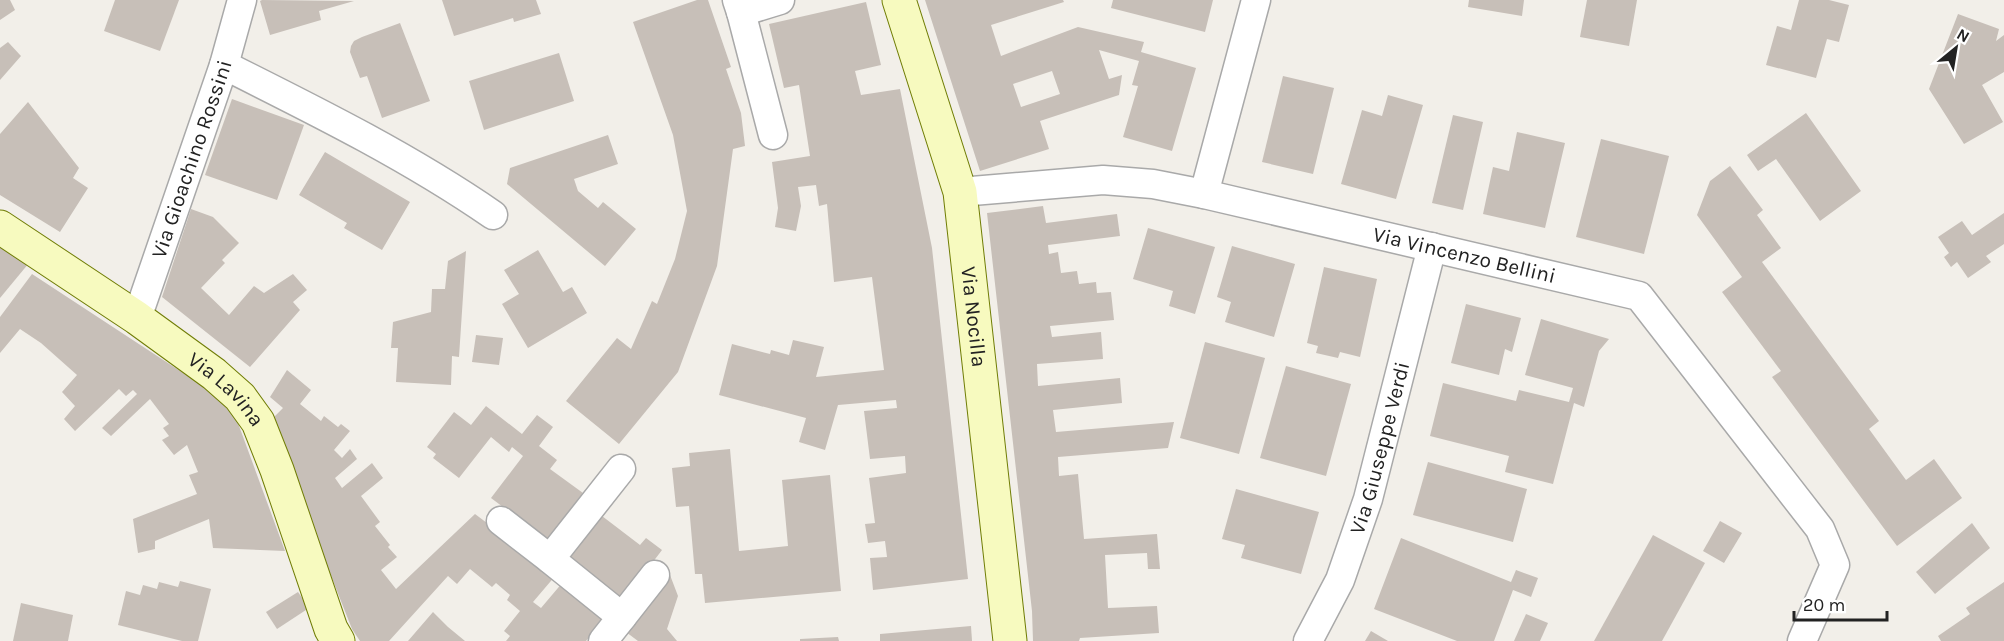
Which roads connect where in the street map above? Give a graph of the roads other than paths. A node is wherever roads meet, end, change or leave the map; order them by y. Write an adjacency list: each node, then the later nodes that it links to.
1 (243, 0): 6 (street, Via Gioachino Rossini)
2 (780, 0): 5 (street)
3 (899, 0): 8 (street, Via Nocilla)
4 (1256, 0): 9 (street)
5 (739, 6): 7 (street)
6 (224, 65): 10 (street); 13 (street, Via Gioachino Rossini)
7 (773, 135)
8 (960, 192): 9 (street, Via Vincenzo Bellini); 21 (street, Via Nocilla)
9 (1204, 194): 12 (street, Via Vincenzo Bellini)
10 (494, 215)
11 (0, 227): 13 (street, Via Lavina)
12 (1432, 247): 22 (street, Via Giuseppe Verdi); 23 (street, Via Vincenzo Bellini)
13 (137, 318): 19 (street, Via Lavina)
14 (621, 469): 16 (street)
15 (501, 521): 16 (street)
16 (550, 559): 18 (street)
17 (655, 575): 18 (street)
18 (622, 617): 20 (street)
19 (338, 641)
20 (603, 641)
21 (1010, 641)
22 (1308, 641)
23 (1802, 641)

